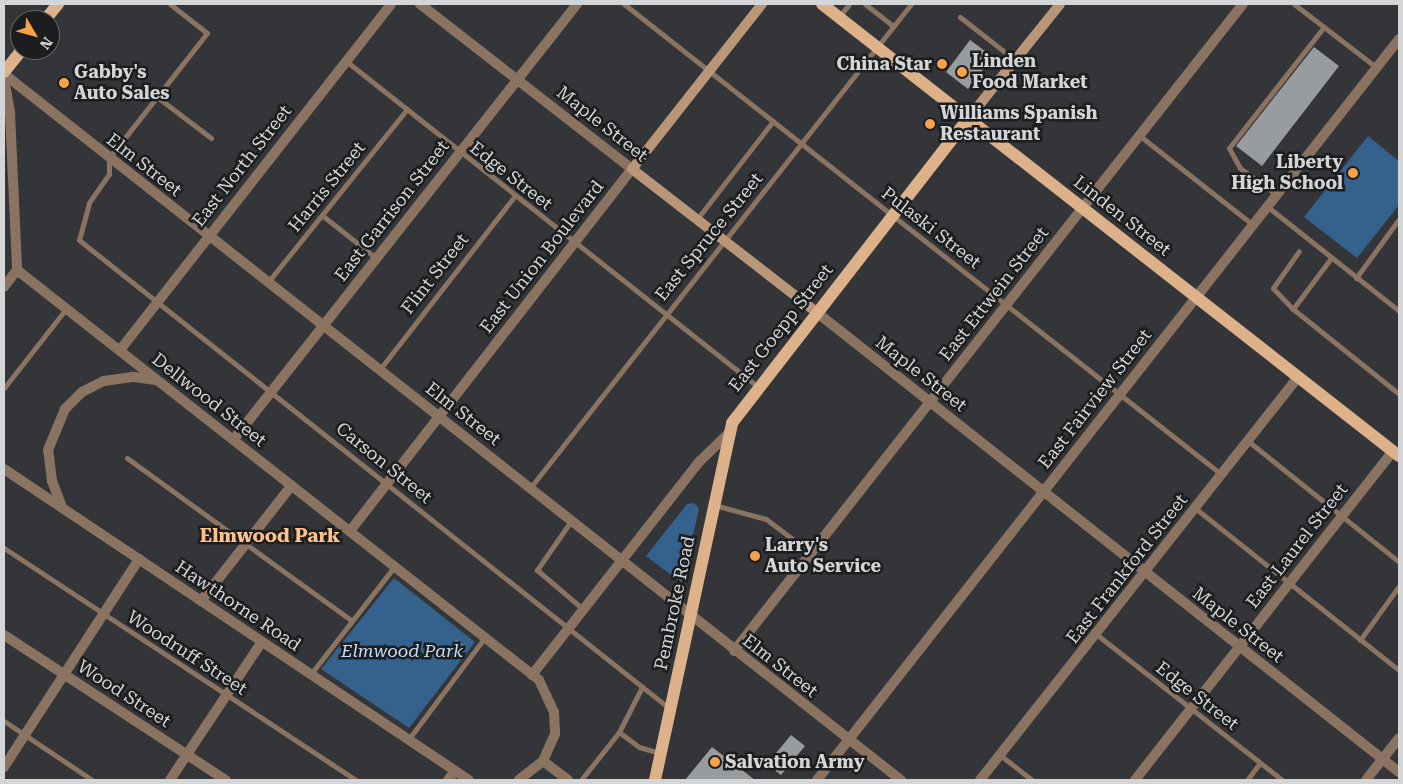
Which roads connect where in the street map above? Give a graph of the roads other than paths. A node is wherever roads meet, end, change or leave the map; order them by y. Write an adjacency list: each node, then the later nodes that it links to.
1 (170, 4): 27 (lane)
2 (392, 4): 22 (street, East North Street)
3 (420, 4): 26 (street, Maple Street)
4 (578, 4): 26 (street, East Garrison Street)
5 (624, 4): 24 (lane, Pulaski Street)
6 (762, 4): 24 (street, East Union Boulevard)
7 (822, 4): 14 (main road, Linden Street)
8 (849, 4): 14 (lane)
9 (865, 4): 16 (lane)
10 (911, 4): 16 (lane, East Spruce Street)
11 (1060, 4): 21 (street, East Goepp Street)
12 (1243, 4): 31 (street, East Ettwein Street)
13 (1294, 4): 17 (lane)
14 (839, 17): 19 (main road, Linden Street)
15 (960, 17): 21 (lane)
16 (894, 26): 19 (lane, East Spruce Street)
17 (1324, 27): 23 (lane); 37 (lane)
18 (1399, 39): 23 (street, East Fairview Street)
19 (878, 47): 29 (main road, Linden Street); 33 (lane, East Spruce Street)
20 (15, 60): 25 (main road)
21 (1015, 60): 29 (street, East Goepp Street)
22 (345, 61): 28 (lane, Edge Street); 46 (street, East North Street)
23 (1376, 68): 37 (street, East Fairview Street)
24 (709, 70): 30 (lane, Pulaski Street); 36 (street, East Union Boulevard)
25 (4, 75): 35 (street, Elm Street); 52 (street)
26 (517, 78): 34 (street, East Garrison Street); 36 (street, Maple Street)
27 (157, 97): 32 (lane); 35 (lane)
28 (407, 108): 34 (lane, Edge Street); 42 (lane, Harris Street)
29 (968, 119): 40 (main road, Linden Street); 41 (main road, East Goepp Street)
30 (773, 120): 33 (lane, Pulaski Street); 44 (lane)
31 (1140, 136): 40 (street, East Ettwein Street); 45 (lane)
32 (211, 138)
33 (802, 143): 41 (lane, Pulaski Street); 47 (lane, East Spruce Street)
34 (458, 154): 38 (lane, Edge Street); 50 (street, East Garrison Street)
35 (109, 158): 46 (street, Elm Street); 57 (lane, Carson Street)
36 (632, 168): 44 (street, Maple Street); 48 (street, East Union Boulevard)
37 (1276, 195): 39 (street, East Fairview Street)
38 (514, 197): 48 (lane, Edge Street); 66 (lane, Flint Street)
39 (1268, 206): 45 (street, East Fairview Street); 51 (lane)
40 (1083, 208): 56 (main road, Linden Street); 58 (street, East Ettwein Street)
41 (892, 214): 58 (lane, Pulaski Street); 61 (main road, East Goepp Street)
42 (323, 216): 50 (lane); 54 (lane, Harris Street)
43 (1399, 219): 53 (lane)
44 (696, 220): 47 (street, Maple Street)
45 (1253, 225): 56 (street, East Fairview Street)
46 (208, 236): 54 (street, Elm Street); 57 (street, East North Street)
47 (724, 241): 61 (street, Maple Street); 63 (lane, East Spruce Street)
48 (574, 242): 63 (lane, Edge Street); 75 (street, East Union Boulevard)
49 (1300, 251): 60 (lane)
50 (376, 258): 64 (street, East Garrison Street)
51 (1331, 258): 53 (lane); 60 (lane)
52 (17, 270): 55 (street); 59 (street, Dellwood Street)
53 (1356, 278): 62 (lane)
54 (267, 283): 64 (street, Elm Street)
55 (4, 286)
56 (1196, 296): 67 (main road, Linden Street); 72 (street, East Fairview Street)
57 (157, 301): 65 (street, East North Street); 71 (lane, Carson Street)
58 (1006, 305): 72 (lane, Pulaski Street); 74 (street, East Ettwein Street)
59 (66, 308): 65 (street, Dellwood Street); 70 (lane)
60 (1293, 309): 73 (lane)
61 (815, 311): 69 (main road, East Goepp Street); 74 (street, Maple Street)
62 (1399, 311)
63 (666, 313): 69 (lane, Edge Street); 85 (lane, East Spruce Street)
64 (324, 325): 66 (street, Elm Street); 71 (street, East Garrison Street)
65 (120, 350): 68 (street, Dellwood Street)
66 (380, 369): 75 (street, Elm Street)
67 (1298, 377): 78 (street, East Frankford Street); 79 (main road, Linden Street)
68 (157, 380): 77 (street, Dellwood Street); 88 (street)
69 (757, 386): 76 (main road, East Goepp Street)
70 (4, 388)
71 (272, 391): 77 (street, East Garrison Street); 83 (lane, Carson Street)
72 (1119, 393): 82 (lane, Pulaski Street); 86 (street, East Fairview Street)
73 (1399, 394)
74 (930, 402): 86 (street, Maple Street); 95 (street, East Ettwein Street)
75 (440, 415): 83 (street, East Union Boulevard); 85 (street, Elm Street)
76 (728, 434): 87 (main road, Pembroke Road); 97 (street, East Goepp Street)
77 (234, 439): 84 (street, Dellwood Street)
78 (1248, 441): 82 (street, East Frankford Street); 90 (lane)
79 (1396, 453): 90 (street, East Laurel Street)
80 (127, 458): 93 (lane)
81 (4, 469): 88 (street, Hawthorne Road)
82 (1222, 474): 89 (street, East Frankford Street)
83 (388, 482): 92 (street, East Union Boulevard); 108 (lane, Carson Street)
84 (292, 485): 92 (street, Dellwood Street); 93 (street)
85 (530, 488): 91 (street, Elm Street)
86 (1043, 492): 100 (street, Maple Street); 128 (street, East Fairview Street)
87 (713, 505): 95 (lane); 105 (main road, Pembroke Road)
88 (62, 508): 96 (street, Hawthorne Road)
89 (1195, 508): 100 (street, East Frankford Street); 101 (lane)
90 (1342, 516): 98 (lane); 101 (street, East Laurel Street)
91 (571, 520): 97 (street, Elm Street); 104 (lane)
92 (350, 531): 99 (street, Dellwood Street)
93 (246, 543): 103 (street); 107 (lane)
94 (4, 548): 106 (lane, Woodruff Street)
95 (811, 553): 115 (street, East Ettwein Street)
96 (139, 559): 103 (street, Hawthorne Road); 106 (street)
97 (622, 560): 104 (street, East Goepp Street); 105 (street, Elm Street)
98 (1399, 562)
99 (394, 567): 107 (lane); 111 (street, Dellwood Street)
100 (1145, 572): 109 (street, East Frankford Street); 114 (street, Maple Street)
101 (1289, 584): 112 (lane); 114 (street, East Laurel Street)
102 (1399, 586): 112 (lane)
103 (201, 601): 113 (street, Hawthorne Road)
104 (583, 610): 108 (street, East Goepp Street)
105 (690, 613): 115 (street, Elm Street); 122 (main road, Pembroke Road)
106 (102, 615): 117 (street); 121 (lane, Woodruff Street)
107 (352, 621): 118 (lane)
108 (568, 629): 119 (street, East Goepp Street); 120 (lane, Carson Street)
109 (1096, 634): 123 (lane, Edge Street); 132 (street, East Frankford Street)
110 (4, 635): 117 (street, Wood Street)
111 (485, 637): 119 (street, Dellwood Street); 129 (lane)
112 (1360, 640): 116 (lane)
113 (261, 643): 118 (street, Hawthorne Road); 121 (street)
114 (1239, 647): 123 (street, East Laurel Street); 133 (street, Maple Street)
115 (734, 651): 128 (street, Elm Street)
116 (1399, 670)
117 (64, 674): 126 (street); 130 (street, Wood Street)
118 (310, 675): 129 (street, Hawthorne Road)
119 (532, 675): 134 (street, Dellwood Street)
120 (642, 687): 122 (lane, Carson Street); 125 (lane)
121 (226, 696): 130 (street); 142 (lane, Woodruff Street)
122 (671, 709): 131 (main road, Pembroke Road)
123 (1191, 709): 135 (lane, Edge Street); 152 (street, East Laurel Street)
124 (4, 721): 126 (lane)
125 (619, 732): 131 (lane); 146 (lane)
126 (25, 735): 136 (street); 139 (lane)
127 (1399, 738): 133 (street)
128 (849, 739): 148 (street, East Fairview Street); 149 (street, Elm Street)
129 (408, 740): 138 (street, Hawthorne Road)
130 (187, 754): 140 (street); 141 (street, Wood Street)
131 (661, 754): 147 (main road, Pembroke Road)
132 (1000, 755): 150 (street, East Frankford Street); 151 (lane)
133 (1382, 759): 137 (street, Maple Street); 155 (street)
134 (543, 760): 144 (street); 145 (street)
135 (1260, 763): 153 (lane); 154 (lane, Edge Street)
136 (4, 767)
137 (1399, 772)
138 (451, 776): 143 (street, Hawthorne Road)
139 (92, 780)
140 (170, 780)
141 (226, 780)
142 (356, 780)
143 (469, 780)
144 (519, 780)
145 (568, 780)
146 (581, 780)
147 (655, 780)
148 (817, 780)
149 (901, 780)
150 (980, 780)
151 (1032, 780)
152 (1135, 780)
153 (1247, 780)
154 (1282, 780)
155 (1366, 780)

